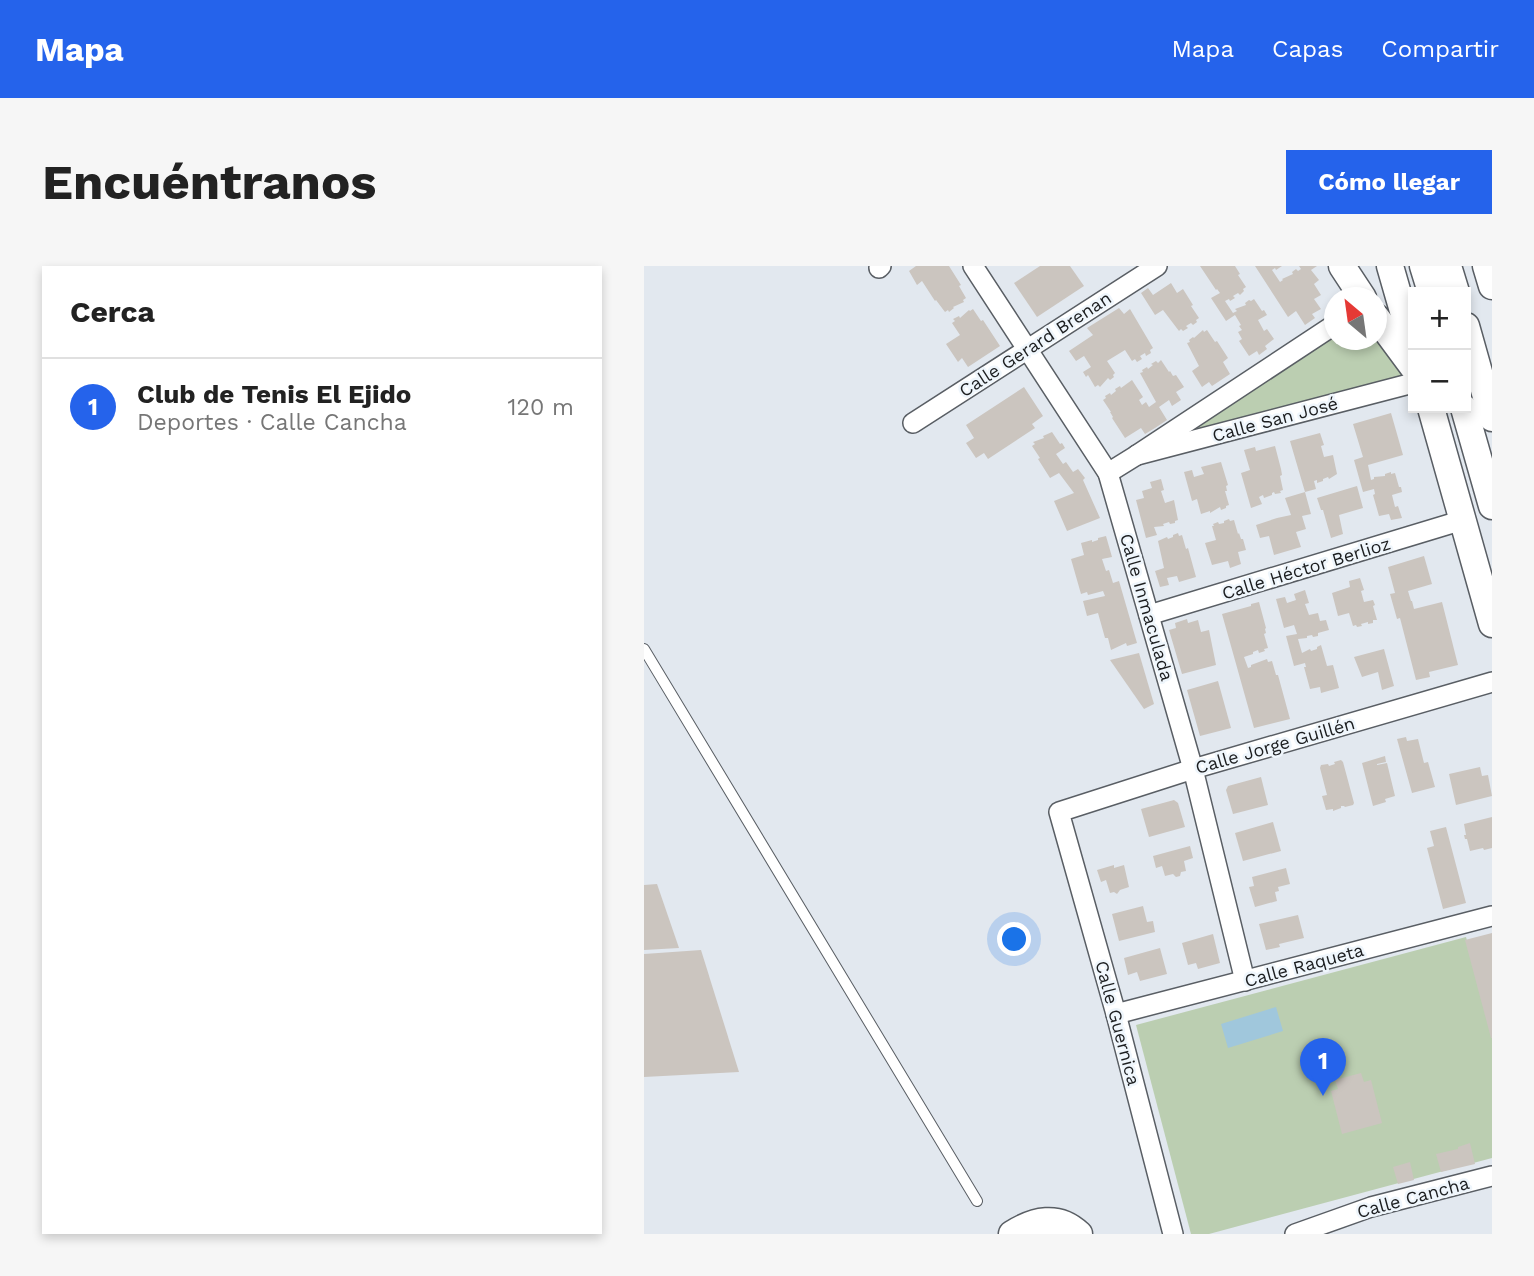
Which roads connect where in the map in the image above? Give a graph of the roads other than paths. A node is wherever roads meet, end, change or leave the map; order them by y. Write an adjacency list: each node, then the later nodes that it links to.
1 (973, 266): 16 (street, Calle Inmaculada)
2 (1157, 266): 16 (street, Calle Gerard Brenan)
3 (1342, 266): 9 (street)
4 (1391, 266): 12 (street)
5 (1423, 266): 10 (street)
6 (1448, 266): 11 (street)
7 (1486, 266): 8 (street)
8 (1492, 286)
9 (1356, 287)
10 (1429, 287)
11 (1454, 287)
12 (1408, 328)
13 (1387, 331): 17 (street)
14 (1324, 332): 23 (street, Calle San José)
15 (1471, 344): 21 (street)
16 (1027, 350): 22 (street, Calle Gerard Brenan); 24 (street, Calle Inmaculada)
17 (1408, 360)
18 (1408, 384): 23 (street, Calle San José)
19 (1432, 413): 26 (street)
20 (1465, 413): 25 (street)
21 (1492, 418)
22 (913, 423)
23 (1137, 456): 24 (street, Calle San José)
24 (1108, 473): 27 (street, Calle Inmaculada)
25 (1492, 506)
26 (1463, 520): 27 (street, Calle Héctor Berlioz); 28 (street)
27 (1149, 615): 31 (street, Calle Inmaculada)
28 (1492, 624)
29 (644, 649): 37 (lane)
30 (1492, 682): 31 (street, Calle Jorge Guillén)
31 (1193, 769): 32 (street, Calle Jorge Guillén); 34 (street, Calle Inmaculada)
32 (1059, 812): 35 (street, Calle Guernica)
33 (1492, 916): 34 (street, Calle Raqueta)
34 (1245, 981): 35 (street, Calle Raqueta)
35 (1116, 1014): 40 (street, Calle Guernica)
36 (1492, 1176): 41 (street, Calle Cancha)
37 (977, 1201)
38 (1012, 1234): 39 (street)
39 (1079, 1234)
40 (1173, 1234)
41 (1295, 1234)

